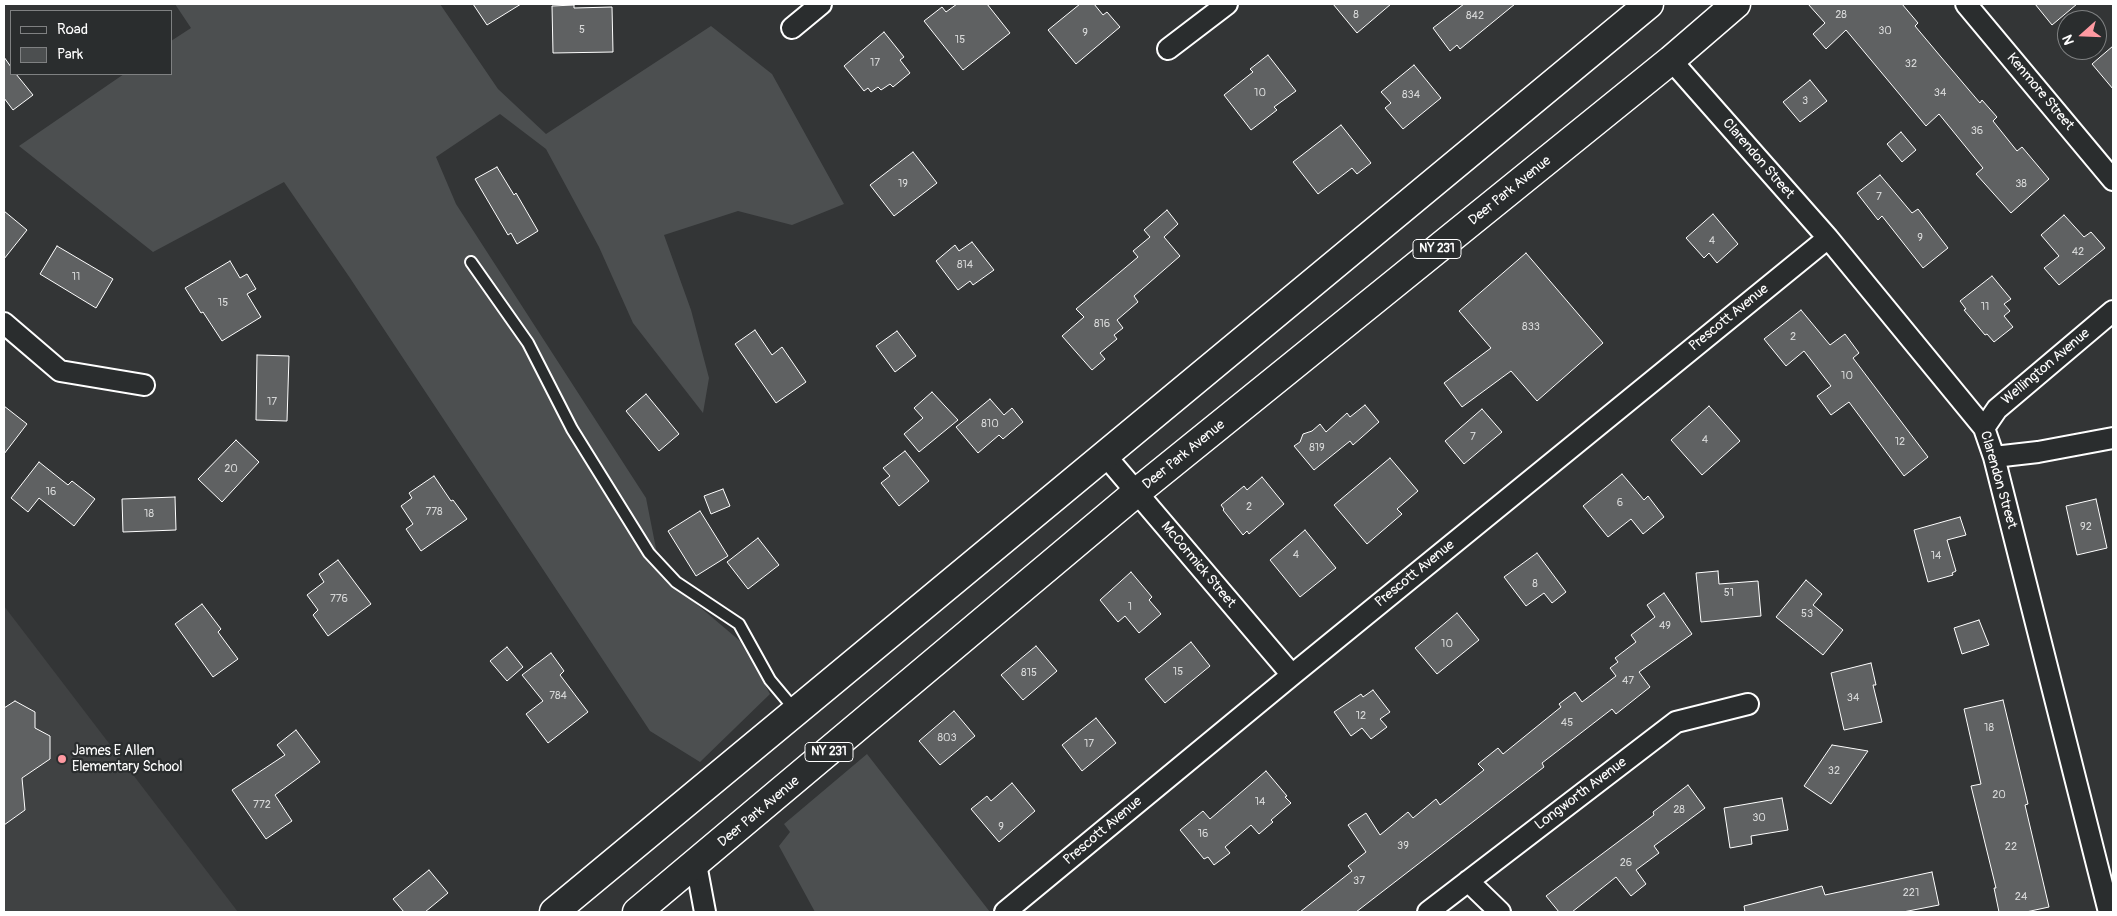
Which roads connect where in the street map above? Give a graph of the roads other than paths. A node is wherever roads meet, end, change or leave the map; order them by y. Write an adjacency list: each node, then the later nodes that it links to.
1 (821, 4): 6 (street)
2 (1227, 4): 7 (street)
3 (1649, 4): 17 (main road)
4 (1736, 4): 8 (main road, Deer Park Avenue / NY 231)
5 (1966, 4): 9 (street, Kenmore Street)
6 (792, 28)
7 (1168, 49)
8 (1671, 60): 10 (street, Clarendon Street); 19 (main road, Deer Park Avenue / NY 231)
9 (2113, 180)
10 (1828, 238): 15 (street, Clarendon Street); 20 (street, Prescott Avenue)
11 (471, 262): 22 (lane)
12 (2113, 311): 15 (street, Wellington Avenue)
13 (4, 323): 14 (street)
14 (144, 385)
15 (1984, 428): 18 (street, Clarendon Street)
16 (2113, 438): 18 (street)
17 (1104, 454): 19 (street, McCormick Street); 22 (main road)
18 (1994, 457): 31 (street, Clarendon Street)
19 (1137, 492): 20 (street, McCormick Street); 23 (main road, Deer Park Avenue / NY 231)
20 (1292, 675): 28 (street, Prescott Avenue)
21 (1748, 704): 24 (street, Longworth Avenue)
22 (797, 712): 25 (main road)
23 (696, 864): 26 (main road, Deer Park Avenue / NY 231); 27 (street)
24 (1468, 881): 29 (street, Longworth Avenue); 30 (street)
25 (554, 912)
26 (637, 912)
27 (704, 912)
28 (1005, 912)
29 (1428, 912)
30 (1500, 912)
31 (2109, 912)

